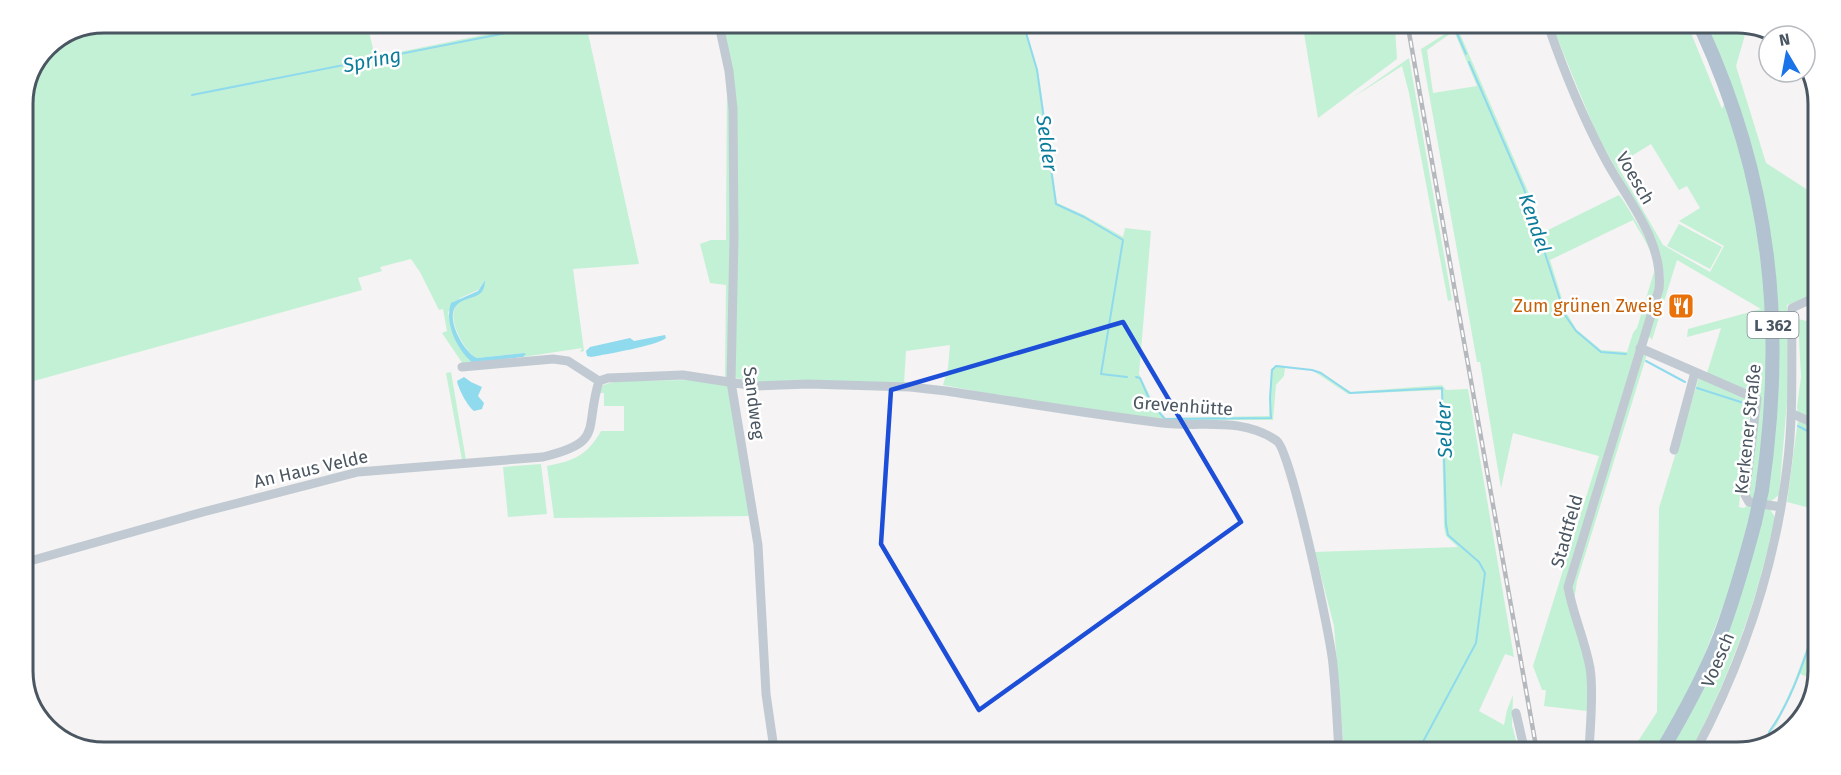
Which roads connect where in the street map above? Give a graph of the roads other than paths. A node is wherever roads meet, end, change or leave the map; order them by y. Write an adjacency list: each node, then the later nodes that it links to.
1 (721, 33): 9 (street, Sandweg)
2 (1551, 33): 5 (street, Voesch)
3 (1703, 33): 21 (main road, Kerkener Straße / L 362, bridge)
4 (1808, 301): 10 (street, Voesch)
5 (1640, 348): 7 (street); 13 (street, Voesch)
6 (462, 367): 8 (street)
7 (1695, 372): 12 (street); 14 (street)
8 (599, 381): 9 (street); 15 (street, An Haus Velde)
9 (731, 382): 17 (street, Sandweg); 18 (street, Grevenhütte)
10 (1791, 413): 11 (street); 14 (street, Voesch)
11 (1808, 421)
12 (1674, 450)
13 (1605, 462): 20 (street, Stadtfeld)
14 (1781, 507): 22 (street, Voesch)
15 (33, 560)
16 (1516, 713): 19 (street)
17 (773, 742)
18 (1338, 742)
19 (1523, 742)
20 (1589, 742)
21 (1667, 742)
22 (1700, 742)

